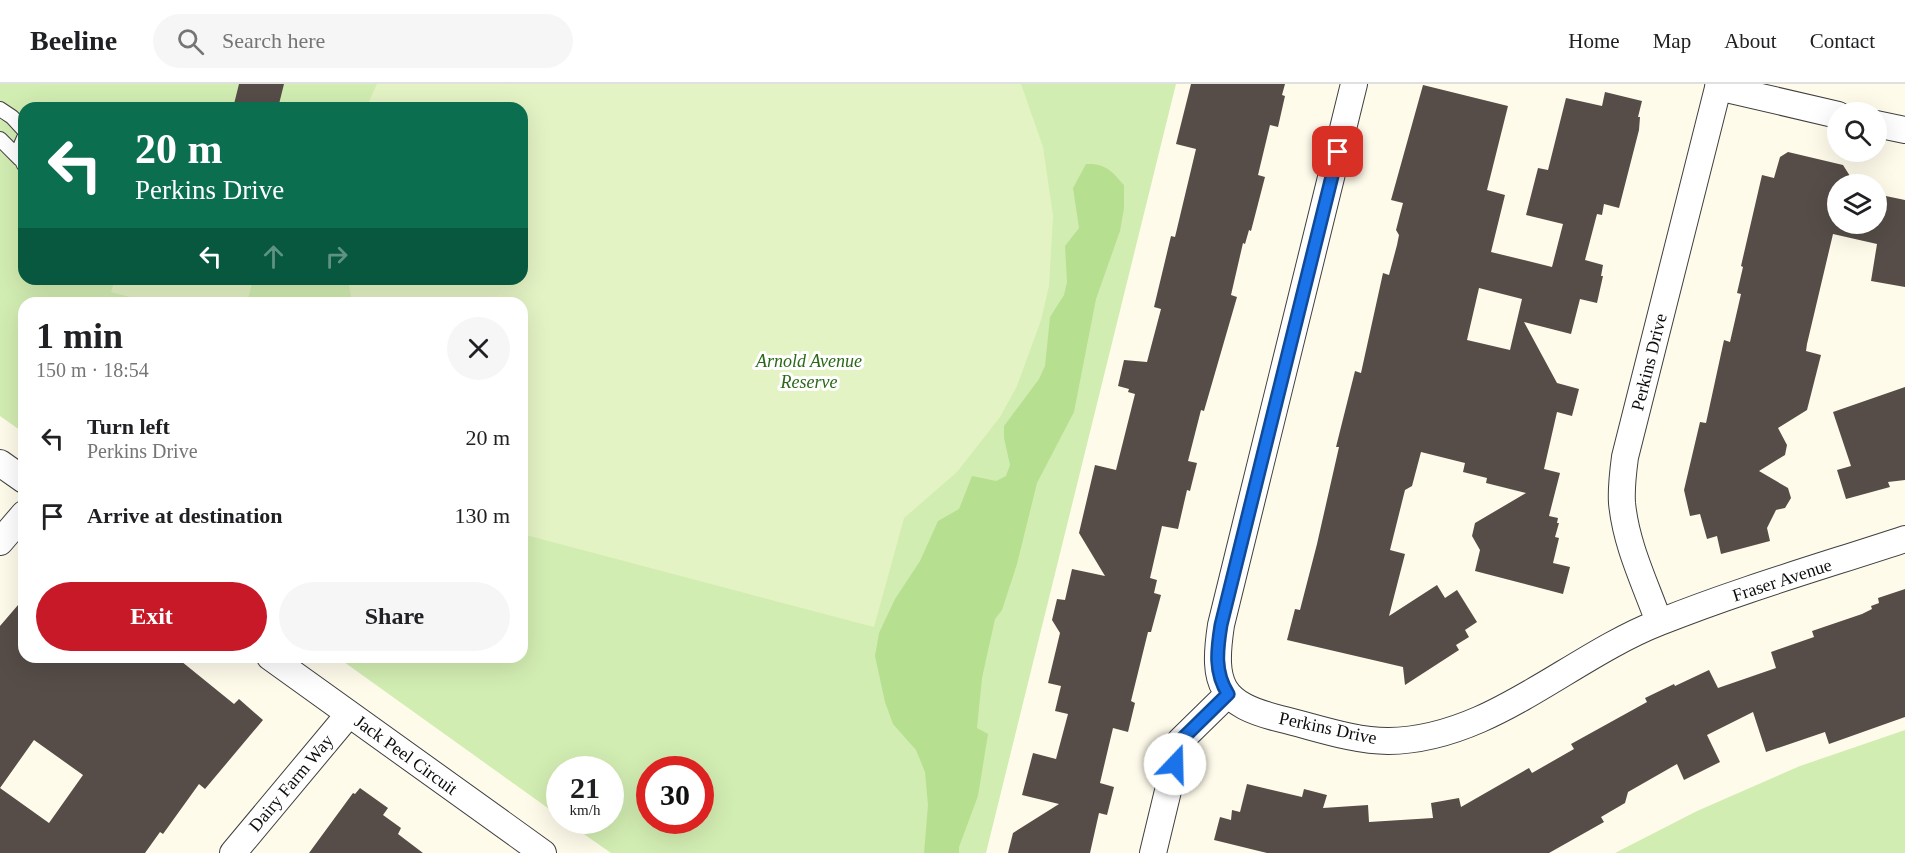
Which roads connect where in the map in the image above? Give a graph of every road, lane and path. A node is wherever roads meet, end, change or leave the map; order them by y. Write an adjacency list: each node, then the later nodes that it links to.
1 (1354, 84): 17 (street)
2 (1718, 86): 4 (street); 15 (street, Perkins Drive)
3 (0, 109): 5 (lane)
4 (1827, 112)
5 (18, 124)
6 (1887, 126): 7 (street)
7 (1905, 130)
8 (0, 139): 9 (lane)
9 (18, 158)
10 (0, 463): 11 (street)
11 (18, 476)
12 (18, 521): 14 (street)
13 (1905, 539): 15 (street, Fraser Avenue)
14 (0, 542)
15 (1659, 622): 17 (street, Perkins Drive)
16 (278, 663): 18 (street, Jack Peel Circuit)
17 (1228, 694): 21 (street)
18 (349, 714): 19 (street, Dairy Farm Way); 20 (street, Jack Peel Circuit)
19 (233, 853)
20 (543, 853)
21 (1153, 853)

